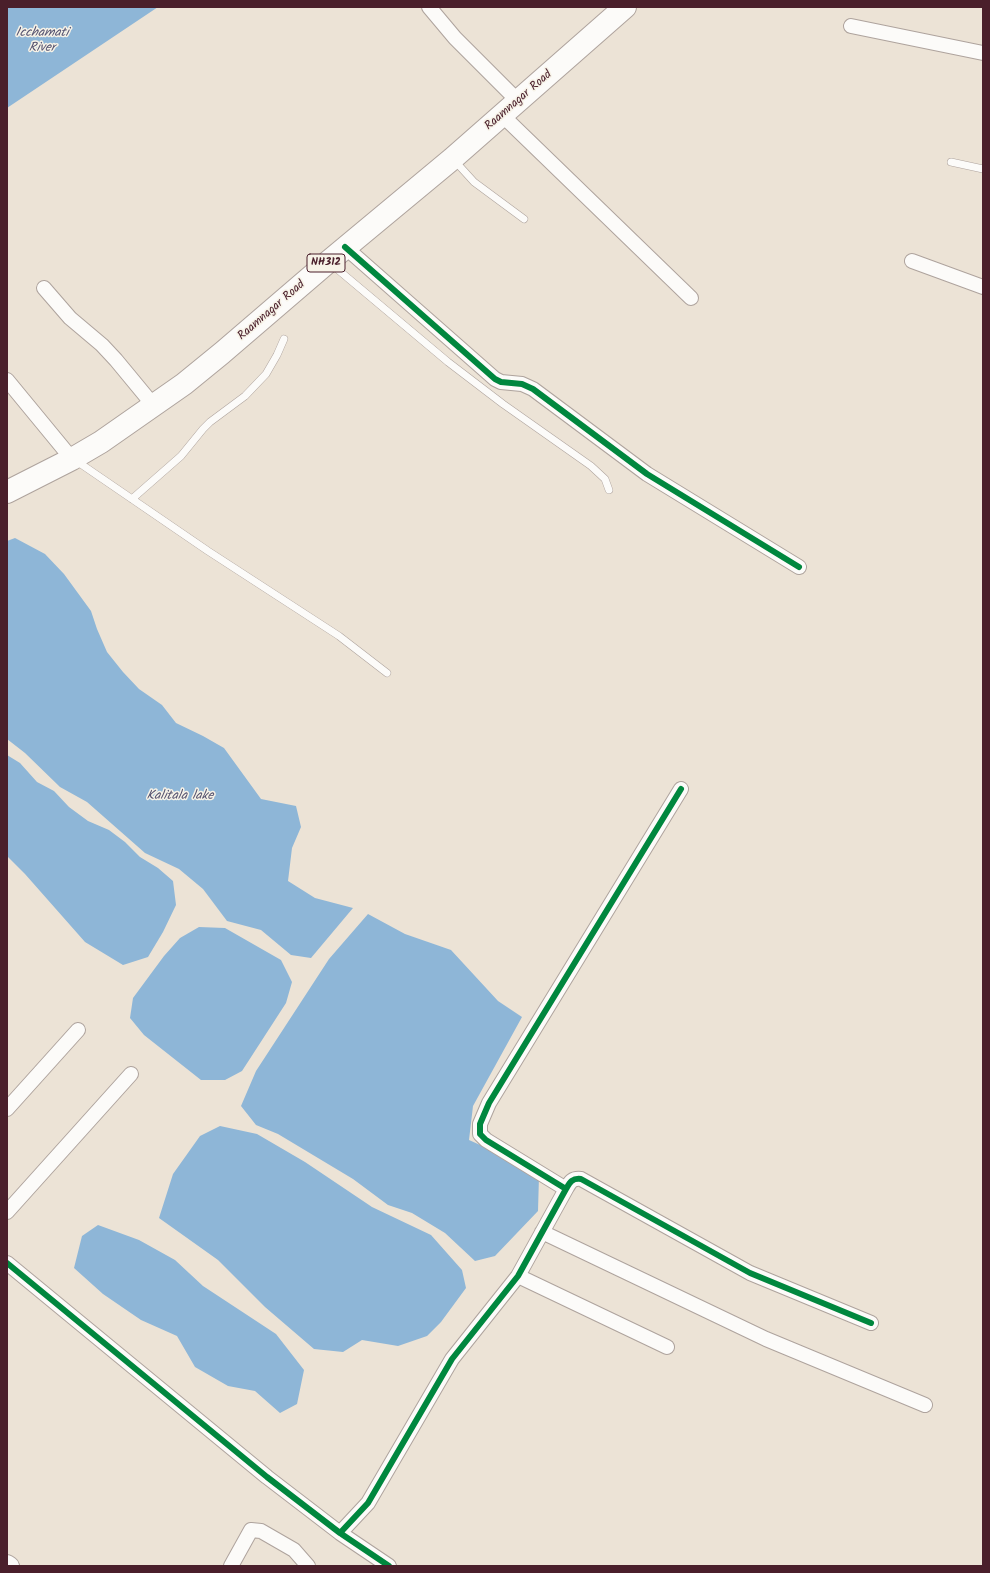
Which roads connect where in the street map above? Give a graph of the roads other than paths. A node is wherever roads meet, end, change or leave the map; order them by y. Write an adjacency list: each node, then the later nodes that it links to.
1 (429, 7): 5 (street)
2 (626, 7): 5 (highway, Raamnagar Road / NH312)
3 (851, 26): 4 (street)
4 (983, 53)
5 (510, 108): 6 (highway, Raamnagar Road / NH312); 15 (street)
6 (452, 159): 9 (lane); 10 (highway, Raamnagar Road / NH312)
7 (951, 162): 8 (lane)
8 (983, 169)
9 (524, 219)
10 (345, 248): 12 (highway, Raamnagar Road / NH312); 23 (street)
11 (912, 261): 13 (street)
12 (328, 262): 18 (highway, Raamnagar Road / NH312); 20 (lane)
13 (983, 287)
14 (44, 288): 18 (street)
15 (691, 298)
16 (284, 339): 22 (lane)
17 (7, 380): 19 (street)
18 (154, 406): 19 (highway, Raamnagar Road / NH312)
19 (72, 459): 21 (highway, Raamnagar Road / NH312); 22 (lane)
20 (609, 490)
21 (7, 492)
22 (132, 499): 24 (lane)
23 (799, 567)
24 (387, 673)
25 (681, 788): 29 (street)
26 (78, 1030): 28 (street)
27 (131, 1074): 30 (street)
28 (7, 1109)
29 (566, 1189): 31 (street); 34 (street)
30 (7, 1212)
31 (542, 1232): 33 (street); 36 (street)
32 (7, 1262): 37 (street)
33 (518, 1276): 35 (street); 37 (street)
34 (871, 1323)
35 (667, 1347)
36 (925, 1405)
37 (340, 1533): 42 (street)
38 (7, 1564): 39 (street)
39 (10, 1566)
40 (231, 1566): 41 (street)
41 (308, 1566)
42 (389, 1566)

